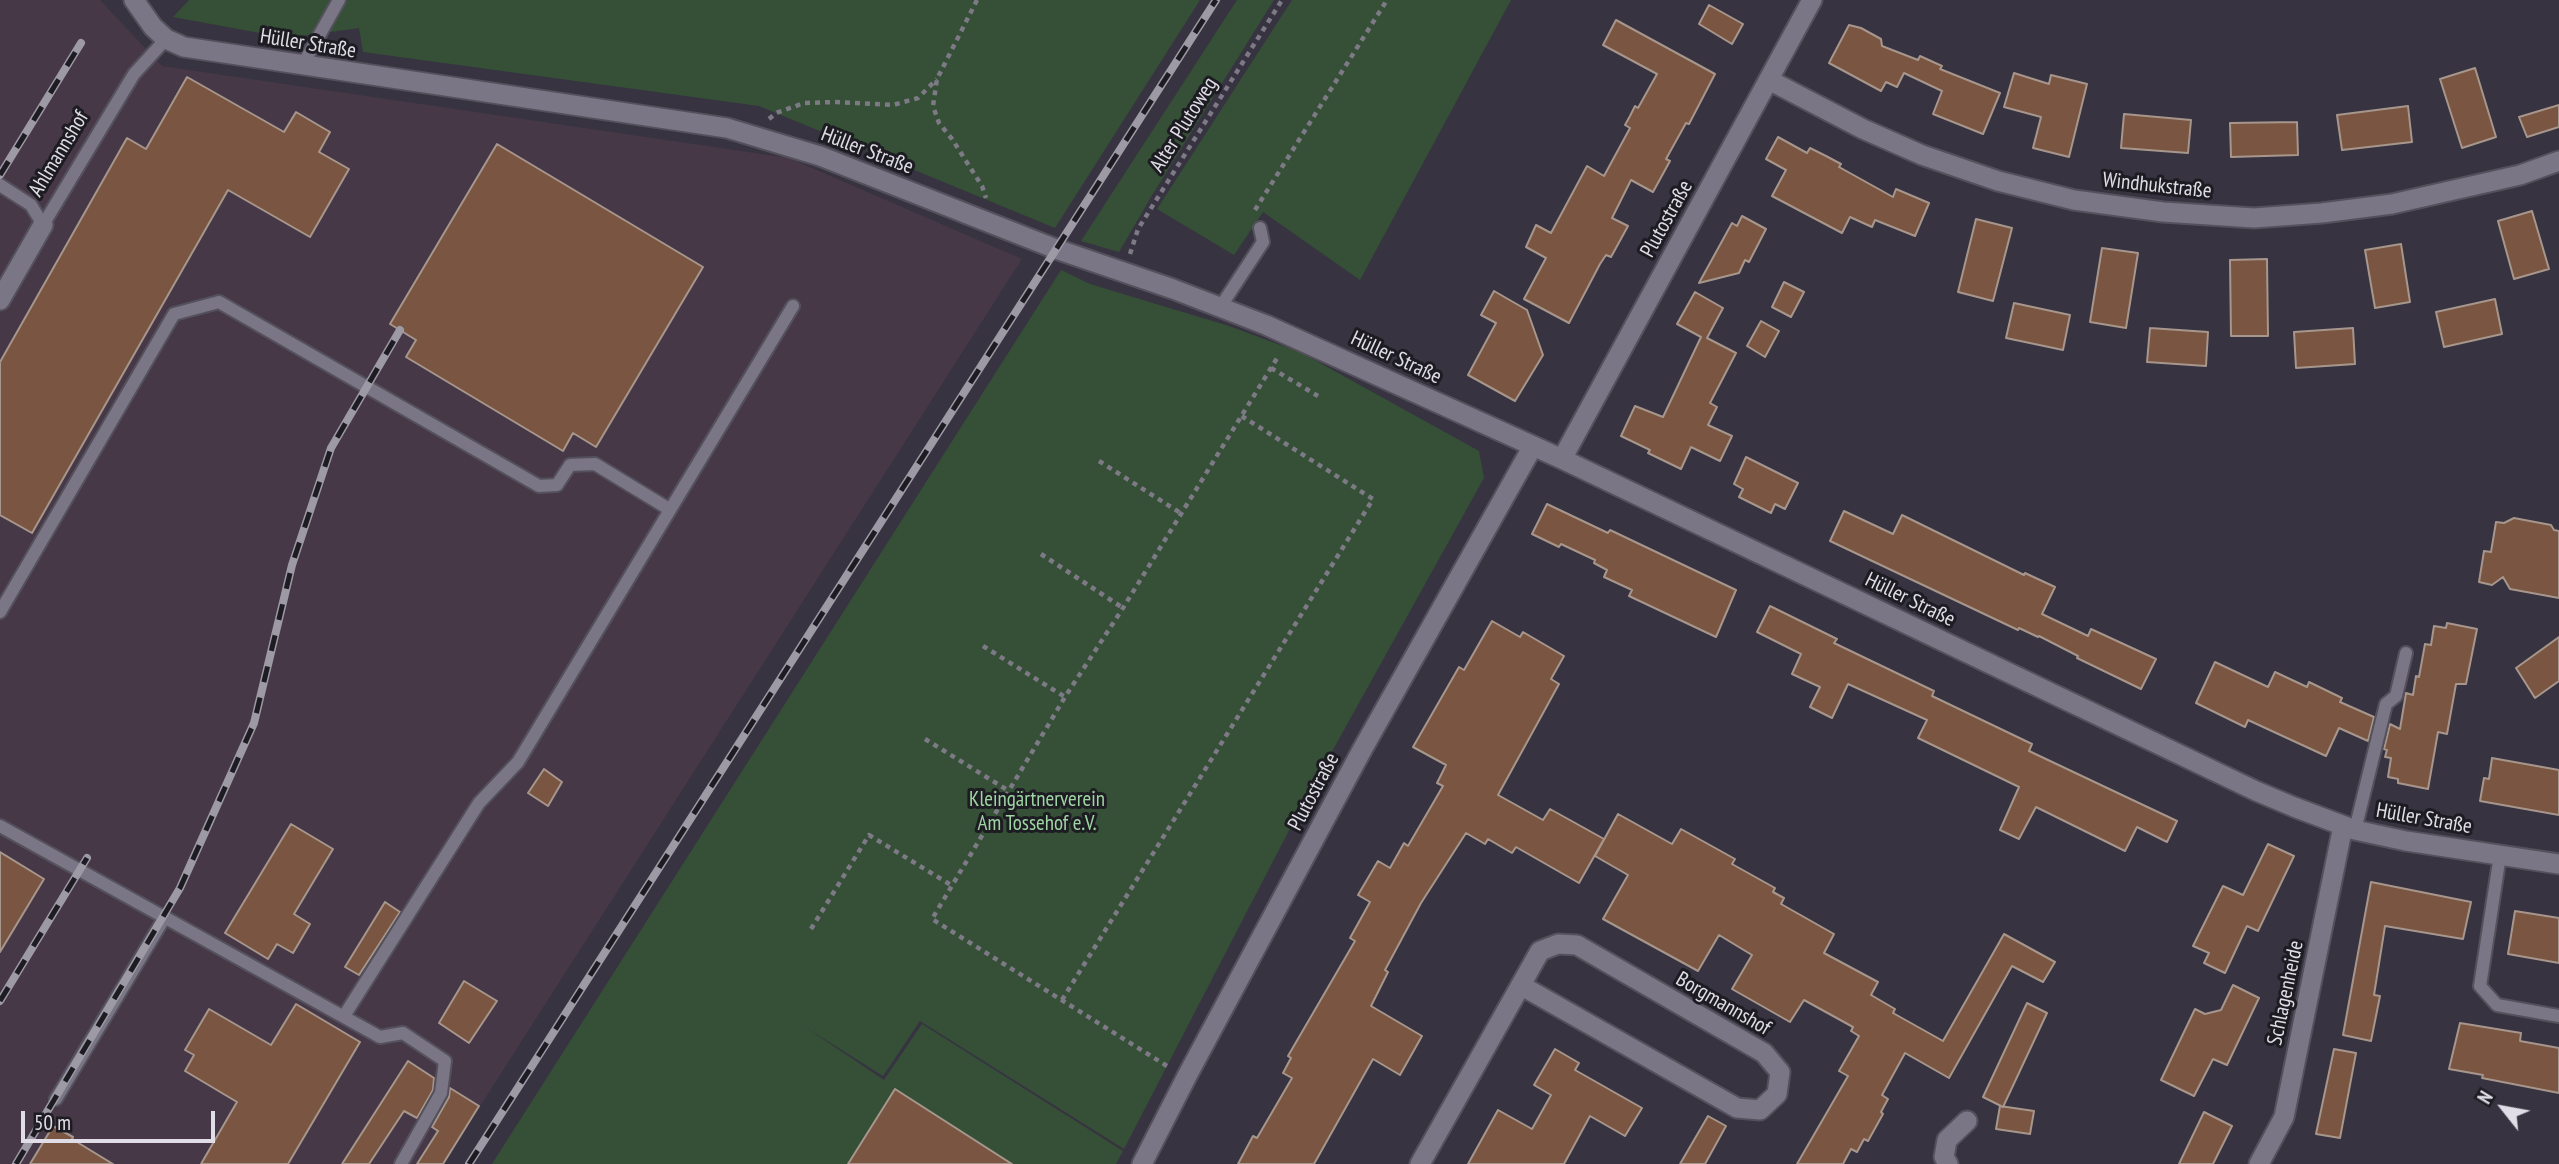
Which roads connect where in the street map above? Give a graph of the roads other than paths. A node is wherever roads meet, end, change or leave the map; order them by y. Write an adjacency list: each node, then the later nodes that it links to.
1 (134, 0): 4 (street)
2 (339, 0): 5 (lane)
3 (1812, 0): 6 (street, Plutostraße)
4 (166, 39): 5 (street, Hüller Straße); 9 (lane, Ahlmannshof)
5 (302, 66): 13 (street, Hüller Straße)
6 (1769, 80): 7 (street, Windhukstraße); 15 (street, Plutostraße)
7 (2559, 161)
8 (0, 185): 9 (lane)
9 (43, 225): 11 (street, Ahlmannshof)
10 (1260, 228): 13 (lane)
11 (0, 300)
12 (793, 306): 16 (lane)
13 (1221, 306): 14 (street, Hüller Straße)
14 (1533, 446): 15 (street, Hüller Straße); 30 (street, Plutostraße)
15 (1562, 459): 20 (street, Hüller Straße)
16 (669, 509): 17 (lane); 25 (lane)
17 (0, 612)
18 (2406, 653): 20 (lane)
19 (0, 826): 23 (lane)
20 (2349, 828): 21 (street, Hüller Straße); 33 (street, Schlagenheide)
21 (2501, 855): 22 (street, Hüller Straße); 26 (lane)
22 (2559, 864)
23 (165, 917): 25 (lane); 27 (lane)
24 (1522, 986): 24 (street, Borgmannshof); 31 (street, Borgmannshof)
25 (344, 1016): 29 (lane)
26 (2559, 1016)
27 (57, 1099)
28 (1967, 1121): 32 (street)
29 (401, 1164)
30 (1142, 1164)
31 (1420, 1164)
32 (1948, 1164)
33 (2259, 1164)

